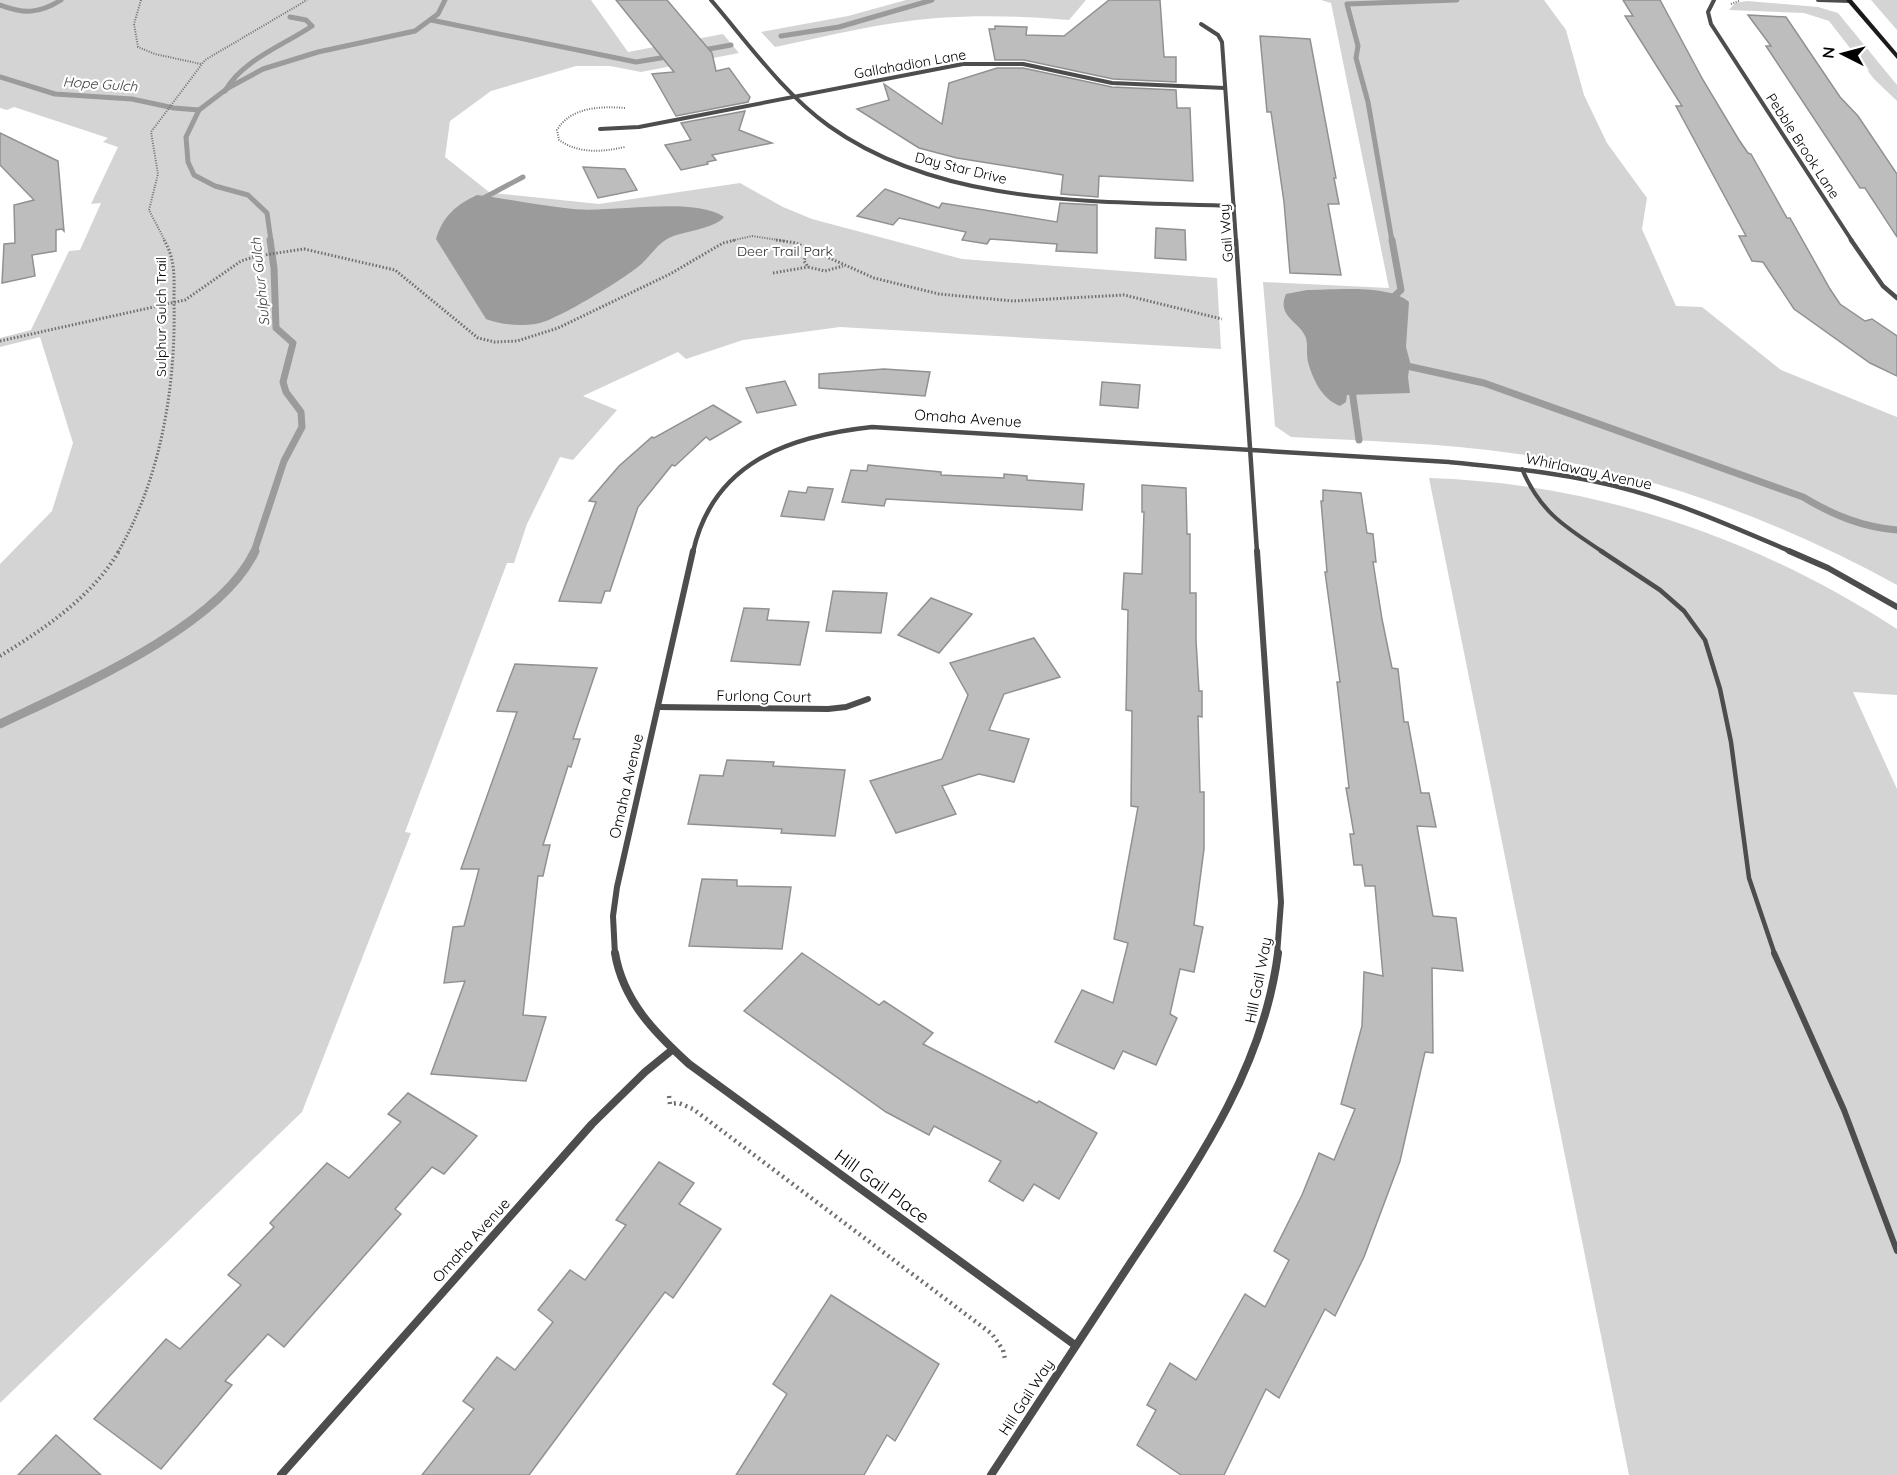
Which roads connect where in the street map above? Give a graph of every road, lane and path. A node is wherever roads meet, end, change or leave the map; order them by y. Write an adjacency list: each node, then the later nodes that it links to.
1 (141, 0): 9 (path)
2 (307, 0): 9 (path, Sulphur Gulch Trail)
3 (711, 0): 11 (street, Day Star Drive)
4 (1714, 0): 18 (street, Pebble Brook Lane)
5 (1818, 0): 6 (street)
6 (1849, 1): 8 (street)
7 (1201, 24): 10 (street, Gail Way)
8 (1897, 57)
9 (201, 64): 19 (path, Sulphur Gulch Trail)
10 (1225, 88): 11 (street, Gallahadion Lane); 13 (street, Gail Way)
11 (796, 96): 12 (street, Gallahadion Lane); 13 (street, Day Star Drive)
12 (600, 129)
13 (1234, 206): 22 (street, Gail Way)
14 (808, 248): 15 (path); 16 (path); 19 (path)
15 (844, 266): 16 (path); 20 (path)
16 (808, 267): 17 (path)
17 (773, 273)
18 (1897, 297)
19 (173, 303): 21 (path); 25 (path, Sulphur Gulch Trail)
20 (1222, 319)
21 (0, 342)
22 (1252, 450): 23 (street, Whirlaway Avenue); 27 (street, Omaha Avenue); 31 (street, Hill Gail Way)
23 (1522, 469): 24 (street, Whirlaway Avenue); 30 (lane)
24 (1897, 607)
25 (0, 656)
26 (868, 699): 27 (street, Furlong Court)
27 (658, 707): 28 (street, Omaha Avenue)
28 (672, 1050): 31 (street, Hill Gail Place); 33 (street, Omaha Avenue)
29 (669, 1096): 32 (path)
30 (1897, 1251)
31 (1075, 1345): 34 (street, Hill Gail Way)
32 (1005, 1359)
33 (280, 1475)
34 (991, 1475)

